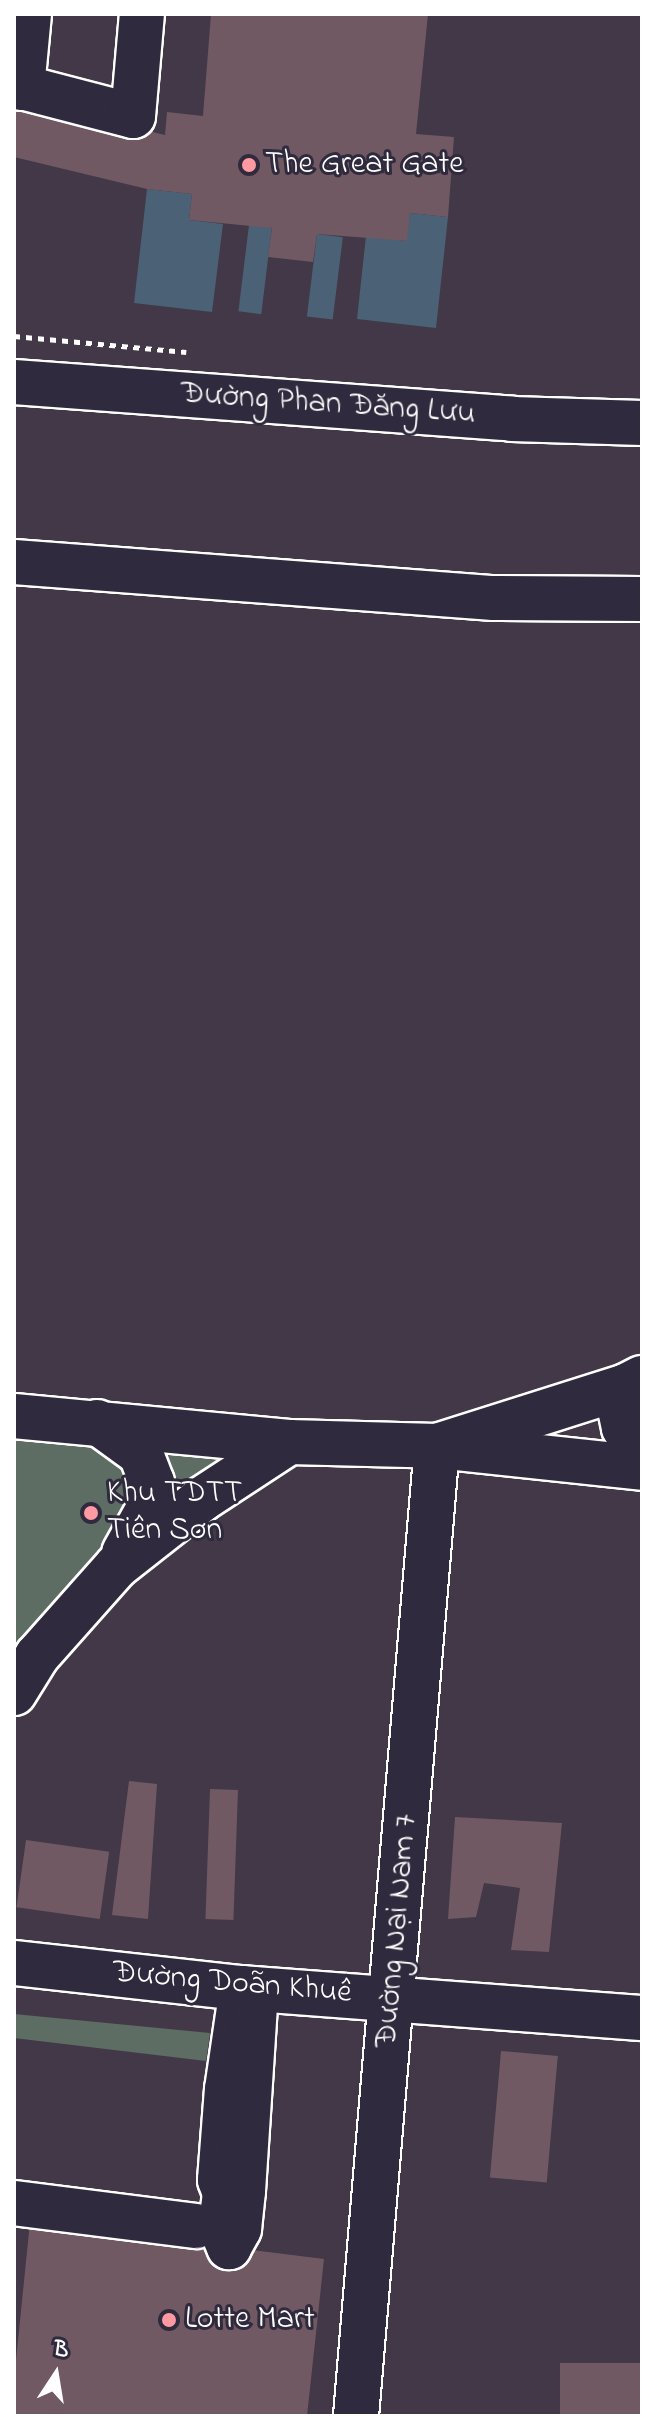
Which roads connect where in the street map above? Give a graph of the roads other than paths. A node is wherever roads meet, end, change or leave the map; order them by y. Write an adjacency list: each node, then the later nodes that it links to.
1 (29, 14): 3 (street)
2 (142, 14): 3 (street)
3 (18, 86)
4 (14, 382): 5 (street, Đường Phan Đăng Lưu)
5 (642, 423)
6 (14, 562): 7 (street)
7 (642, 599)
8 (634, 1382): 12 (street); 13 (street)
9 (14, 1416): 10 (street)
10 (97, 1422): 11 (street); 15 (street)
11 (289, 1442): 12 (street); 15 (street)
12 (437, 1446): 14 (street); 19 (street, Đường Nại Nam 7)
13 (642, 1453)
14 (642, 1468)
15 (117, 1566): 16 (street)
16 (14, 1693)
17 (14, 1963): 18 (street, Đường Doãn Khuê)
18 (249, 1989): 19 (street, Đường Doãn Khuê); 21 (street)
19 (393, 1997): 20 (street, Đường Doãn Khuê); 24 (street, Đường Nại Nam 7)
20 (642, 2018)
21 (234, 2192)
22 (14, 2203): 23 (street)
23 (197, 2226)
24 (356, 2416)

